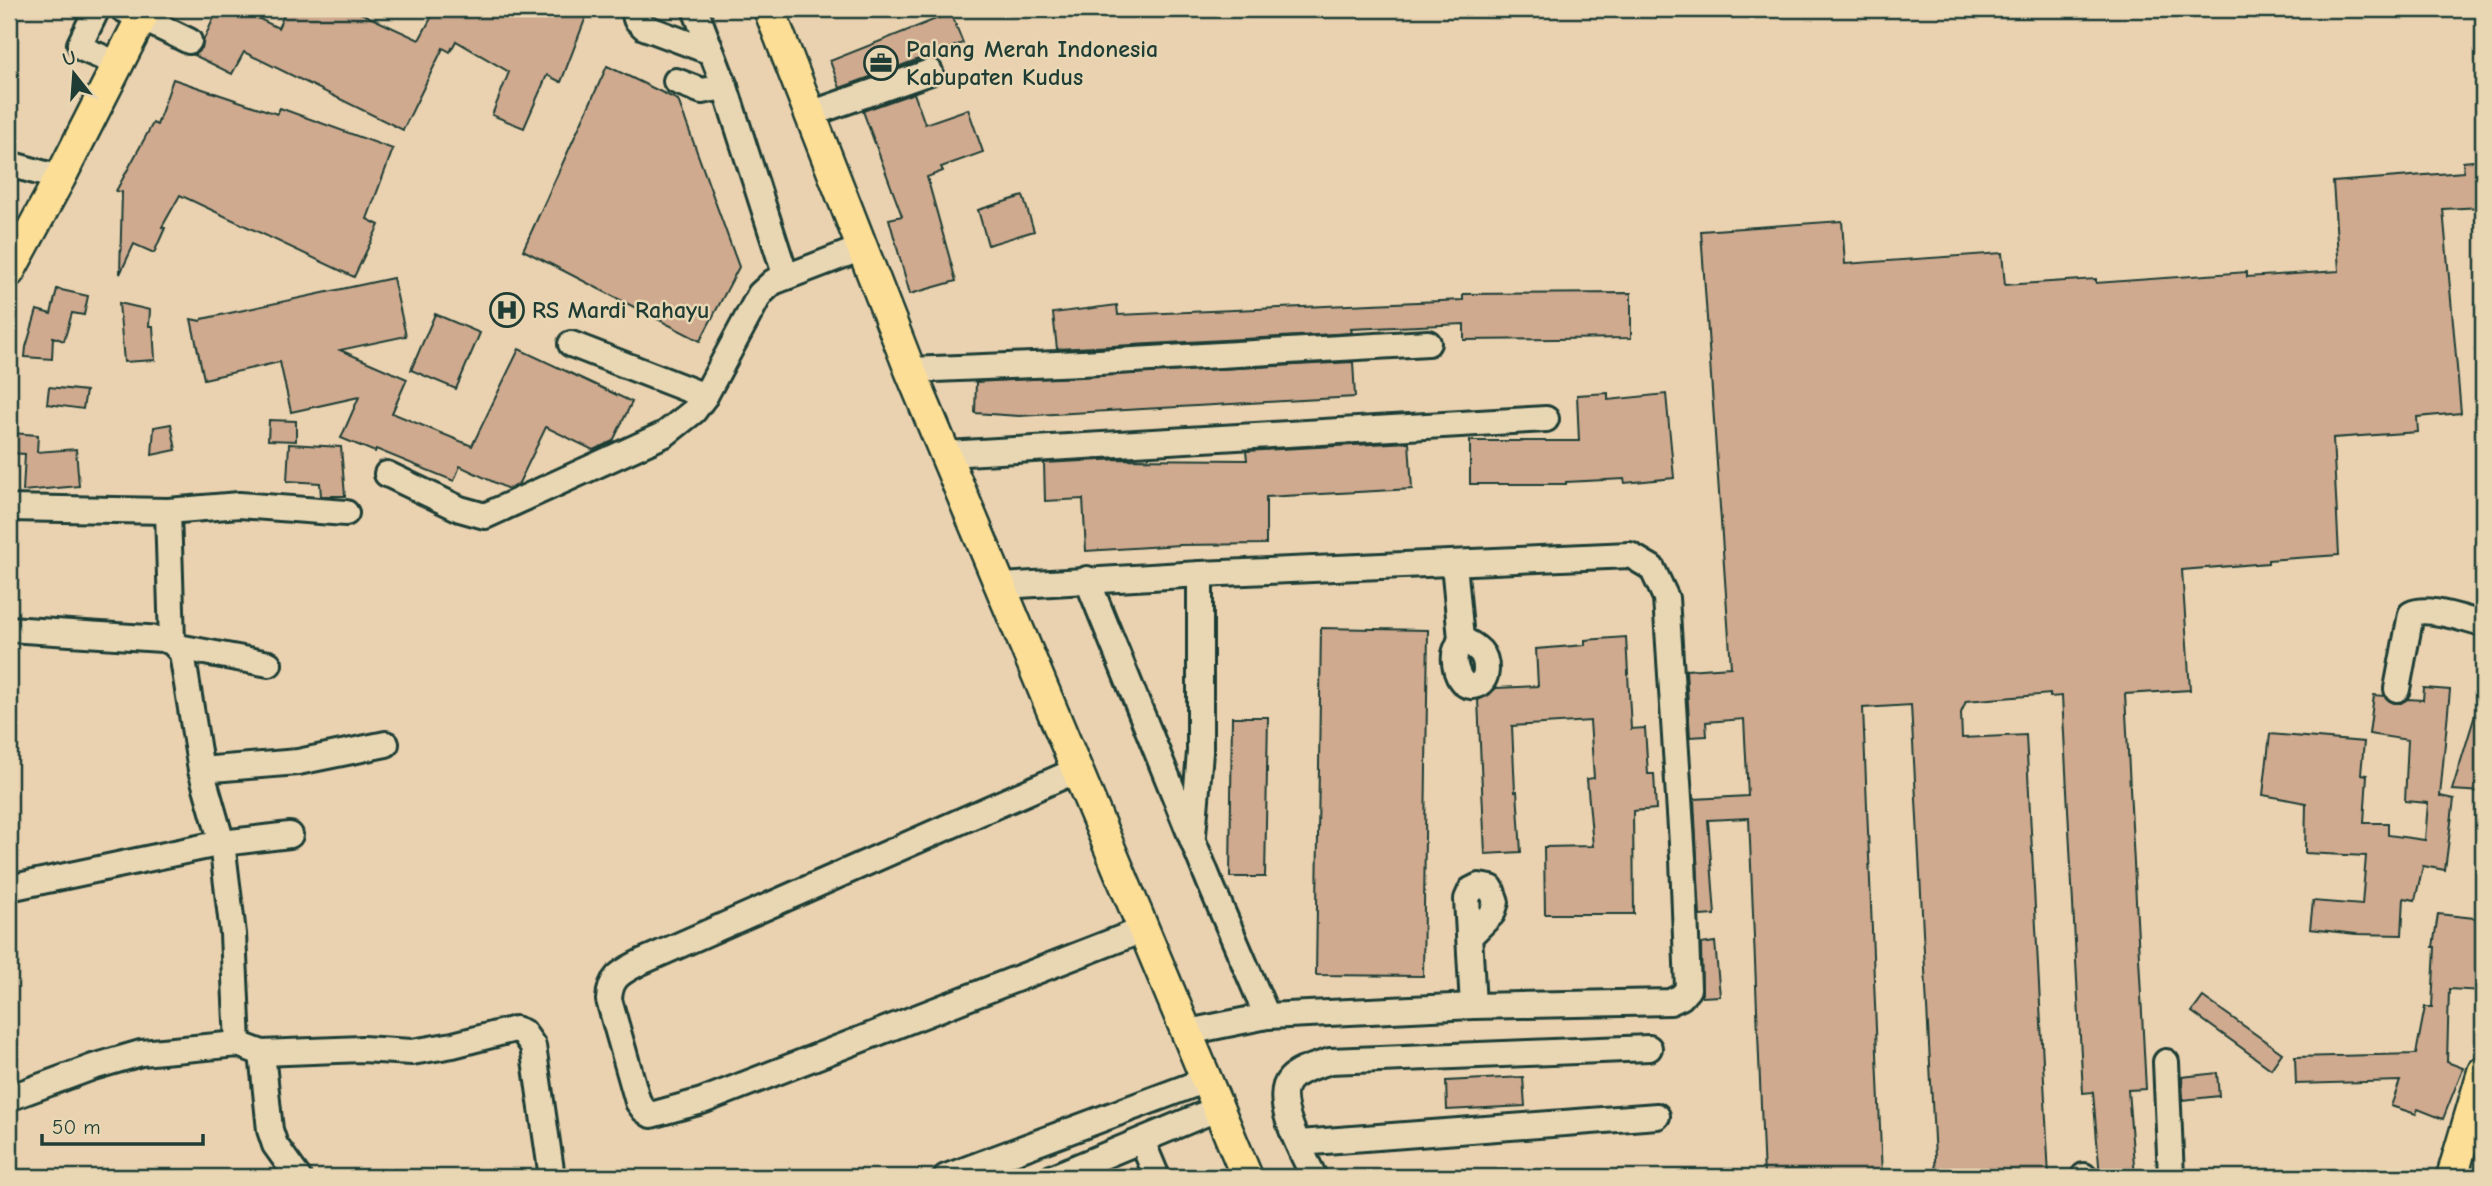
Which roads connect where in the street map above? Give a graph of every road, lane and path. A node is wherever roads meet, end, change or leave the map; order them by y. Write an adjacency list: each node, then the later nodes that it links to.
1 (97, 9): 8 (street)
2 (634, 9): 7 (street)
3 (695, 9): 7 (street)
4 (769, 9): 12 (main road)
5 (137, 12): 6 (street); 8 (main road)
6 (189, 41)
7 (711, 52): 11 (street)
8 (118, 64): 14 (main road)
9 (930, 72): 12 (street)
10 (676, 81): 11 (street)
11 (725, 87): 17 (street)
12 (810, 114): 15 (main road)
13 (9, 164): 14 (street)
14 (60, 178): 16 (main road)
15 (862, 248): 17 (street); 20 (main road)
16 (9, 272)
17 (786, 277): 21 (street)
18 (1428, 343): 20 (street)
19 (572, 344): 21 (street)
20 (910, 370): 23 (main road)
21 (705, 396): 24 (street)
22 (1546, 419): 23 (street)
23 (947, 454): 31 (main road)
24 (387, 474)
25 (9, 508): 26 (street)
26 (168, 511): 27 (street); 35 (street)
27 (346, 513)
28 (1454, 563): 29 (street); 34 (street); 49 (street)
29 (1200, 573): 30 (street); 40 (street)
30 (1087, 579): 31 (street); 38 (street)
31 (1002, 586): 42 (main road)
32 (2483, 624): 37 (street)
33 (9, 629): 35 (street)
34 (1461, 639)
35 (175, 644): 36 (street); 41 (street)
36 (269, 664)
37 (2397, 689)
38 (1154, 743): 40 (street); 44 (street)
39 (386, 744): 41 (street)
40 (1200, 752): 44 (street)
41 (201, 770): 45 (street)
42 (1077, 770): 47 (main road); 47 (street)
43 (290, 835): 45 (street)
44 (1193, 839): 50 (street)
45 (222, 842): 46 (street); 52 (street)
46 (9, 888)
47 (1145, 929): 51 (main road)
48 (1470, 936): 49 (street)
49 (1473, 1006): 50 (street)
50 (1267, 1016): 51 (street)
51 (1188, 1032): 57 (main road)
52 (238, 1044): 54 (street); 58 (street)
53 (1648, 1048): 62 (street)
54 (262, 1053): 64 (street); 65 (street)
55 (2166, 1062): 71 (street)
56 (2483, 1072): 63 (main road)
57 (1206, 1080): 59 (main road); 66 (street)
58 (9, 1098)
59 (1219, 1108): 61 (street); 69 (main road)
60 (1657, 1116): 62 (street)
61 (1142, 1141): 67 (street); 68 (street)
62 (1299, 1143): 70 (street)
63 (2456, 1176)
64 (298, 1177)
65 (552, 1177)
66 (946, 1177)
67 (1053, 1177)
68 (1157, 1177)
69 (1247, 1177)
70 (1314, 1177)
71 (2171, 1177)

